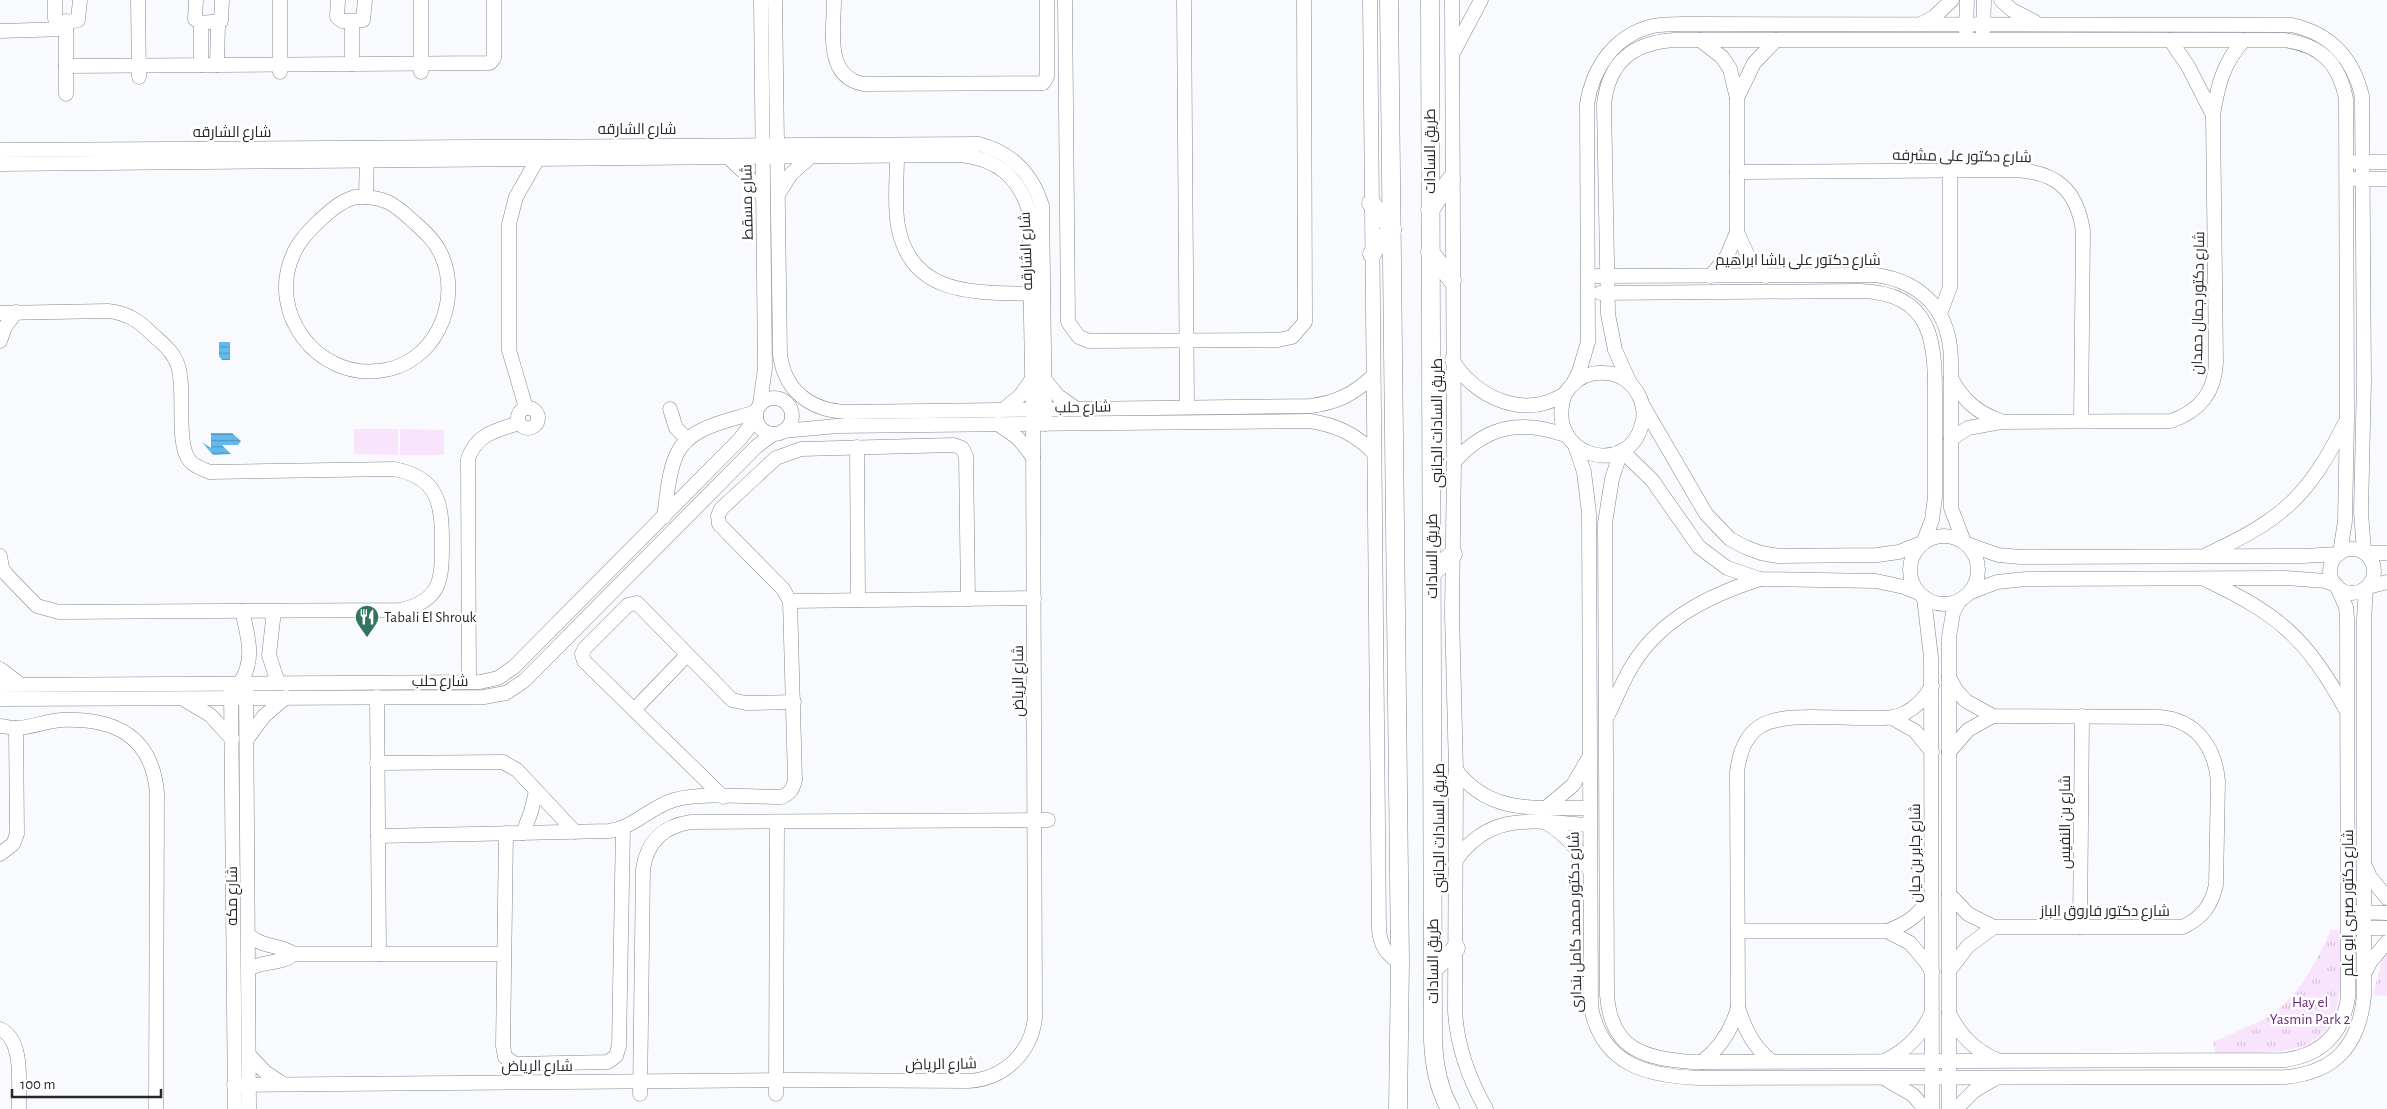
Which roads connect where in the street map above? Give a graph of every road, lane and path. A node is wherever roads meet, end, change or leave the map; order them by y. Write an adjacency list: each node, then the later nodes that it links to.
1 (55, 0): 36 (street)
2 (80, 0): 36 (street)
3 (138, 0): 53 (street)
4 (196, 0): 28 (street)
5 (222, 0): 29 (street)
6 (280, 0): 51 (street)
7 (338, 0): 27 (street)
8 (365, 0): 27 (street)
9 (421, 0): 52 (street)
10 (494, 0): 52 (street)
11 (761, 0): 57 (street, شارع مسقط)
12 (775, 0): 58 (street)
13 (834, 0): 14 (street)
14 (1046, 0)
15 (1065, 0): 102 (street)
16 (1184, 0): 102 (street)
17 (1304, 0): 102 (street)
18 (1370, 0): 82 (street)
19 (1388, 0): 84 (main road)
20 (1430, 0): 83 (main road, طريق السادات)
21 (1452, 0): 46 (street, طريق السادات الجانبى)
22 (1481, 0): 46 (street)
23 (1952, 0): 31 (street)
24 (1967, 0): 32 (street)
25 (1984, 0): 33 (street)
26 (2001, 0): 34 (street)
27 (352, 21): 47 (street)
28 (201, 23): 29 (street); 48 (street)
29 (218, 23): 49 (street)
30 (1673, 24): 31 (street); 38 (street); 88 (street)
31 (1921, 24): 32 (street)
32 (1966, 24): 33 (street); 41 (street)
33 (1983, 24): 34 (street); 42 (street)
34 (2040, 24): 35 (street)
35 (2277, 24): 45 (street); 70 (street)
36 (66, 25): 37 (street); 50 (street)
37 (0, 31)
38 (1674, 40): 39 (street); 89 (street)
39 (1700, 40): 40 (street); 55 (street)
40 (1776, 40): 41 (street); 55 (street)
41 (1966, 40): 42 (street)
42 (1983, 40): 43 (street)
43 (2170, 40): 44 (street); 56 (street, شارع دكتور جمال حمدان)
44 (2244, 40): 45 (street); 56 (street, شارع دكتور جمال حمدان)
45 (2277, 40): 69 (street)
46 (1452, 54): 77 (street, طريق السادات الجانبى)
47 (352, 64): 51 (street); 52 (street)
48 (201, 65): 49 (street); 53 (street)
49 (217, 65): 51 (street)
50 (66, 66): 53 (street); 54 (street)
51 (280, 68)
52 (422, 68)
53 (139, 71)
54 (66, 94)
55 (1738, 98): 74 (street)
56 (2213, 115): 118 (street, شارع دكتور جمال حمدان)
57 (762, 144): 58 (street, شارع الشارقه); 59 (street, شارع الشارقه); 63 (street, شارع مسقط)
58 (778, 144): 64 (street); 106 (street, شارع الشارقه)
59 (367, 147): 60 (street, شارع الشارقه); 68 (street)
60 (210, 148): 62 (street, شارع الشارقه); 72 (street)
61 (897, 156): 65 (street, شارع الشارقه); 95 (street); 95 (street, شارع الشارقه)
62 (2, 157): 72 (street, شارع الشارقه)
63 (762, 158): 64 (street, شارع الشارقه); 66 (street, شارع الشارقه); 81 (street, شارع مسقط)
64 (779, 158): 65 (street, شارع الشارقه); 79 (street)
65 (809, 158): 79 (street)
66 (730, 159): 67 (street, شارع الشارقه); 81 (street)
67 (537, 160): 68 (street, شارع الشارقه); 157 (street)
68 (366, 162): 72 (street, شارع الشارقه); 80 (street)
69 (2347, 162): 70 (street); 78 (street)
70 (2364, 162): 71 (street); 75 (street)
71 (2387, 162)
72 (210, 163)
73 (1950, 170): 74 (street, شارع دكتور على مشرفه); 100 (street); 118 (street, شارع دكتور على مشرفه)
74 (1737, 172): 85 (street)
75 (2364, 179): 76 (street); 78 (street); 135 (street)
76 (2387, 179)
77 (1451, 180): 83 (main road); 92 (street, طريق السادات الجانبى)
78 (2347, 180): 117 (street)
79 (779, 194): 109 (street)
80 (366, 196): 80 (street)
81 (763, 197): 116 (street, شارع مسقط)
82 (1371, 203): 84 (main road); 87 (street)
83 (1430, 210): 86 (main road, طريق السادات)
84 (1392, 230): 87 (main road); 219 (main road)
85 (1737, 232): 90 (street); 91 (street)
86 (1430, 252): 92 (main road); 140 (main road, طريق السادات)
87 (1372, 254): 104 (street)
88 (1589, 276): 89 (street, شارع دكتور على باشا ابراهيم); 96 (street)
89 (1607, 276): 90 (street, شارع دكتور على باشا ابراهيم); 94 (street)
90 (1711, 276): 91 (street, شارع دكتور على باشا ابراهيم)
91 (1766, 276): 93 (street, شارع دكتور على باشا ابراهيم)
92 (1452, 280): 103 (street, طريق السادات الجانبى)
93 (1915, 288): 97 (street); 100 (street, شارع دكتور على باشا ابراهيم)
94 (1607, 293): 96 (street, شارع دكتور على باشا ابراهيم); 97 (street, شارع دكتور على باشا ابراهيم); 107 (street)
95 (1031, 294): 106 (street, شارع الشارقه)
96 (1589, 294): 108 (street)
97 (1904, 302): 132 (street, شارع دكتور على باشا ابراهيم)
98 (16, 312): 99 (street); 101 (street); 153 (street)
99 (0, 313)
100 (1940, 314): 105 (street, شارع دكتور على باشا ابراهيم)
101 (0, 341)
102 (1187, 341): 111 (street)
103 (1452, 360): 108 (street); 130 (street, طريق السادات الجانبى)
104 (1373, 376): 111 (street, شارع حلب); 128 (street)
105 (1951, 378): 119 (street, شارع دكتور جمال حمدان); 125 (street, شارع دكتور على باشا ابراهيم)
106 (1039, 380): 112 (street, شارع الشارقه); 113 (street); 115 (street)
107 (1630, 383): 108 (street); 110 (street)
108 (1568, 390): 124 (street)
109 (794, 401): 115 (street, شارع حلب); 116 (street); 122 (street)
110 (1642, 404): 127 (street); 132 (street)
111 (1187, 407): 113 (street, شارع حلب)
112 (1039, 408): 113 (street, شارع حلب); 115 (street, شارع حلب); 121 (street, شارع الرياض)
113 (1075, 408)
114 (670, 409): 123 (street)
115 (1004, 409)
116 (757, 411): 122 (street); 123 (street); 131 (street, شارع حلب)
117 (2347, 418): 134 (street); 139 (street)
118 (2081, 421): 119 (street, شارع دكتور جمال حمدان)
119 (2002, 422): 125 (street, شارع دكتور جمال حمدان)
120 (998, 424): 121 (street, شارع حلب); 122 (street, شارع حلب); 129 (street)
121 (1039, 424): 128 (street, شارع حلب); 129 (street, شارع الرياض)
122 (778, 432): 164 (street, شارع حلب)
123 (687, 439): 131 (street)
124 (1570, 440): 127 (street); 130 (street); 180 (street, شارع دكتور محمد كامل بندارى)
125 (1951, 440): 133 (street, شارع دكتور على باشا ابراهيم)
126 (857, 447): 149 (street); 150 (street); 151 (street)
127 (1622, 451): 141 (street); 173 (street, شارع دكتور محمد كامل بندارى)
128 (1373, 452): 219 (street)
129 (1033, 457): 148 (street, شارع الرياض)
130 (1454, 462): 137 (street, طريق السادات الجانبى)
131 (664, 517): 157 (street, شارع حلب)
132 (1923, 543): 133 (street); 146 (street)
133 (1966, 543): 139 (street); 147 (street)
134 (2339, 553): 135 (street); 139 (street); 144 (street)
135 (2365, 553): 136 (street); 145 (street)
136 (2387, 553)
137 (1452, 554): 140 (main road); 182 (street, طريق السادات الجانبى)
138 (0, 556): 152 (street)
139 (2204, 556)
140 (1433, 572): 223 (main road, طريق السادات)
141 (1760, 579): 146 (street); 173 (street)
142 (2203, 579): 144 (street); 147 (street); 169 (street)
143 (2387, 582): 145 (street)
144 (2337, 586): 145 (street); 169 (street, شارع دكتور صبرى ابو علم)
145 (2367, 587): 198 (street, شارع دكتور صبرى ابو علم)
146 (1921, 595): 147 (street); 161 (street, شارع جابر بن حيان)
147 (1965, 597): 156 (street)
148 (1034, 598): 149 (street); 187 (street, شارع الرياض)
149 (968, 599): 150 (street)
150 (858, 600): 151 (street)
151 (790, 601): 167 (street)
152 (242, 611): 153 (street); 162 (street)
153 (274, 611): 158 (street)
154 (687, 655): 167 (street); 168 (street); 168 (street)
155 (0, 669): 160 (street)
156 (1949, 677): 170 (street, شارع دكتور فاروق الباز); 179 (street)
157 (469, 682): 158 (street, شارع حلب)
158 (278, 683): 162 (street, شارع حلب)
159 (0, 684): 160 (street, شارع حلب)
160 (20, 684): 162 (street, شارع حلب)
161 (1932, 686): 172 (street); 178 (street, شارع جابر بن حيان)
162 (239, 689): 163 (street, شارع حلب); 165 (street, شارع حلب); 176 (street, شارع مكه); 177 (street, شارع مكه)
163 (286, 697): 164 (street, شارع حلب); 177 (street)
164 (377, 697): 181 (street)
165 (182, 698): 166 (street, شارع حلب); 176 (street)
166 (0, 699)
167 (794, 702): 184 (street)
168 (634, 710): 184 (street)
169 (2347, 712): 203 (street, شارع دكتور صبرى ابو علم)
170 (1993, 716): 171 (street, شارع دكتور فاروق الباز); 179 (street, شارع دكتور فاروق الباز)
171 (2082, 716): 207 (street, شارع بن النفيس); 207 (street, شارع دكتور فاروق الباز)
172 (1892, 718): 178 (street); 211 (street)
173 (1606, 720): 221 (street, شارع دكتور محمد كامل بندارى)
174 (0, 726): 175 (street)
175 (16, 728): 196 (street); 250 (street)
176 (232, 739): 245 (street, شارع مكه)
177 (247, 739): 213 (street, شارع مكه)
178 (1932, 752): 201 (street, شارع جابر بن حيان)
179 (1949, 752): 200 (street)
180 (1589, 756): 185 (street); 186 (street, شارع دكتور محمد كامل بندارى)
181 (377, 763): 183 (street); 195 (street)
182 (1456, 770): 185 (street); 197 (street, طريق السادات الجانبى)
183 (536, 791): 192 (street); 194 (street)
184 (723, 797): 191 (street)
185 (1547, 807): 186 (street)
186 (1589, 808): 190 (street, شارع دكتور محمد كامل بندارى)
187 (1041, 820): 188 (street); 248 (street, شارع الرياض)
188 (776, 822): 247 (street); 248 (street)
189 (1546, 823): 190 (street); 197 (street); 199 (street)
190 (1589, 825): 199 (street, شارع دكتور محمد كامل بندارى)
191 (624, 828): 192 (street); 218 (street)
192 (575, 832): 194 (street)
193 (506, 833): 194 (street); 195 (street); 218 (street)
194 (522, 833)
195 (378, 836): 217 (street)
196 (0, 854)
197 (1456, 860): 215 (street, طريق السادات الجانبى)
198 (2364, 864): 202 (street); 204 (street, شارع دكتور صبرى ابو علم)
199 (1590, 870): 220 (street, شارع دكتور محمد كامل بندارى)
200 (1949, 894): 206 (street, شارع دكتور فاروق الباز); 224 (street)
201 (1932, 895): 212 (street); 225 (street, شارع جابر بن حيان)
202 (2387, 898)
203 (2348, 912): 204 (street); 208 (street, شارع دكتور صبرى ابو علم)
204 (2365, 912): 205 (street); 209 (street, شارع دكتور صبرى ابو علم)
205 (2387, 913)
206 (1994, 927): 207 (street, شارع دكتور فاروق الباز); 224 (street)
207 (2080, 928)
208 (2348, 928): 209 (street); 232 (street, شارع دكتور صبرى ابو علم)
209 (2365, 928): 210 (street); 226 (street, شارع دكتور صبرى ابو علم)
210 (2387, 928)
211 (1738, 931): 212 (street); 227 (street)
212 (1887, 931): 225 (street)
213 (248, 935): 216 (street); 222 (street, شارع مكه)
214 (2387, 942): 226 (street)
215 (1456, 948): 223 (main road); 255 (street, طريق السادات الجانبى)
216 (294, 954): 217 (street); 222 (street)
217 (379, 954): 218 (street)
218 (504, 954)
219 (1400, 962): 253 (main road)
220 (1590, 968): 221 (street); 241 (street, شارع دكتور محمد كامل بندارى)
221 (1607, 968): 236 (street, شارع دكتور محمد كامل بندارى)
222 (248, 969): 231 (street, شارع مكه)
223 (1433, 970): 254 (main road, طريق السادات)
224 (1949, 971): 229 (street)
225 (1932, 973): 228 (street, شارع جابر بن حيان)
226 (2365, 973): 240 (street, شارع دكتور صبرى ابو علم)
227 (1738, 1007): 236 (street); 237 (street)
228 (1932, 1011): 233 (street); 238 (street, شارع جابر بن حيان)
229 (1949, 1012): 234 (street); 235 (street)
230 (0, 1030): 249 (street)
231 (249, 1055): 244 (street); 246 (street, شارع مكه)
232 (2164, 1060): 235 (street, شارع دكتور صبرى ابو علم); 240 (street)
233 (1885, 1061): 237 (street, شارع دكتور محمد كامل بندارى); 238 (street, شارع دكتور محمد كامل بندارى)
234 (1949, 1061): 235 (street, شارع دكتور صبرى ابو علم); 238 (street, شارع دكتور محمد كامل بندارى); 239 (street)
235 (2000, 1061)
236 (1702, 1062): 237 (street, شارع دكتور محمد كامل بندارى)
237 (1771, 1062)
238 (1932, 1062): 242 (street, شارع جابر بن حيان)
239 (1949, 1077): 242 (street, شارع دكتور محمد كامل بندارى); 243 (street, شارع دكتور صبرى ابو علم); 258 (street)
240 (2164, 1077): 243 (street, شارع دكتور صبرى ابو علم)
241 (1882, 1078): 242 (street, شارع دكتور محمد كامل بندارى); 256 (street)
242 (1932, 1078): 257 (street, شارع جابر بن حيان)
243 (1997, 1078): 259 (street)
244 (284, 1084): 246 (street, شارع الرياض); 247 (street, شارع الرياض)
245 (234, 1085): 246 (street, شارع الرياض); 251 (street, شارع مكه)
246 (249, 1085): 252 (street, شارع مكه)
247 (640, 1088): 248 (street, شارع الرياض)
248 (776, 1088)
249 (19, 1109)
250 (156, 1109)
251 (235, 1109)
252 (249, 1109)
253 (1398, 1109)
254 (1450, 1109)
255 (1486, 1109)
256 (1925, 1109)
257 (1932, 1109)
258 (1948, 1109)
259 (1956, 1109)

